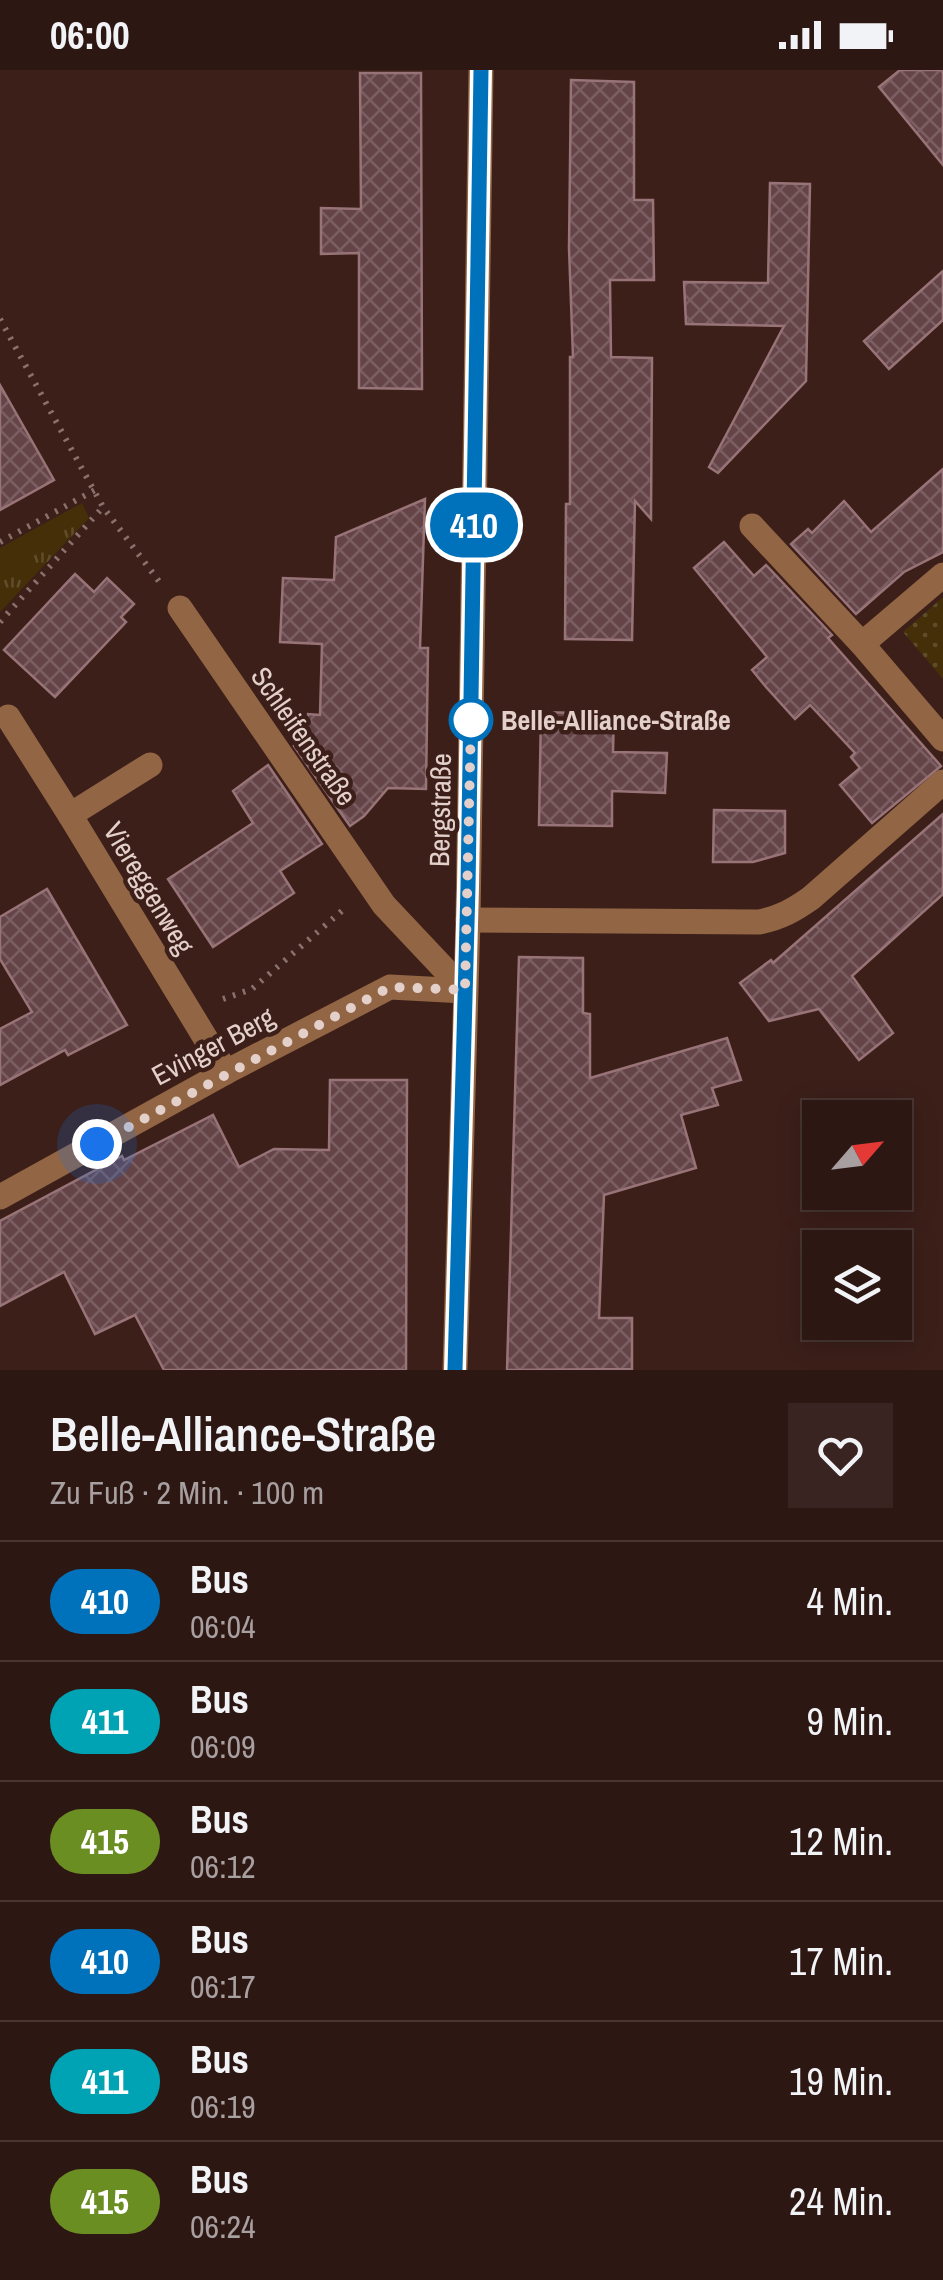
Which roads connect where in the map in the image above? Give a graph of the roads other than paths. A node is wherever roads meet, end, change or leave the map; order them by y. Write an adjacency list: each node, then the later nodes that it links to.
1 (480, 70): 11 (street, Bergstraße)
2 (752, 526): 5 (street)
3 (943, 575): 5 (street)
4 (180, 608): 12 (street, Schleifenstraße)
5 (862, 644): 7 (street)
6 (8, 717): 10 (street)
7 (943, 739)
8 (150, 765): 10 (street, Viereggenweg)
9 (943, 782): 11 (street)
10 (70, 814): 13 (street, Viereggenweg)
11 (468, 920): 12 (street, Bergstraße)
12 (465, 990): 13 (street, Evinger Berg); 15 (street, Bergstraße)
13 (226, 1072): 14 (street, Evinger Berg)
14 (0, 1198)
15 (454, 1370)

